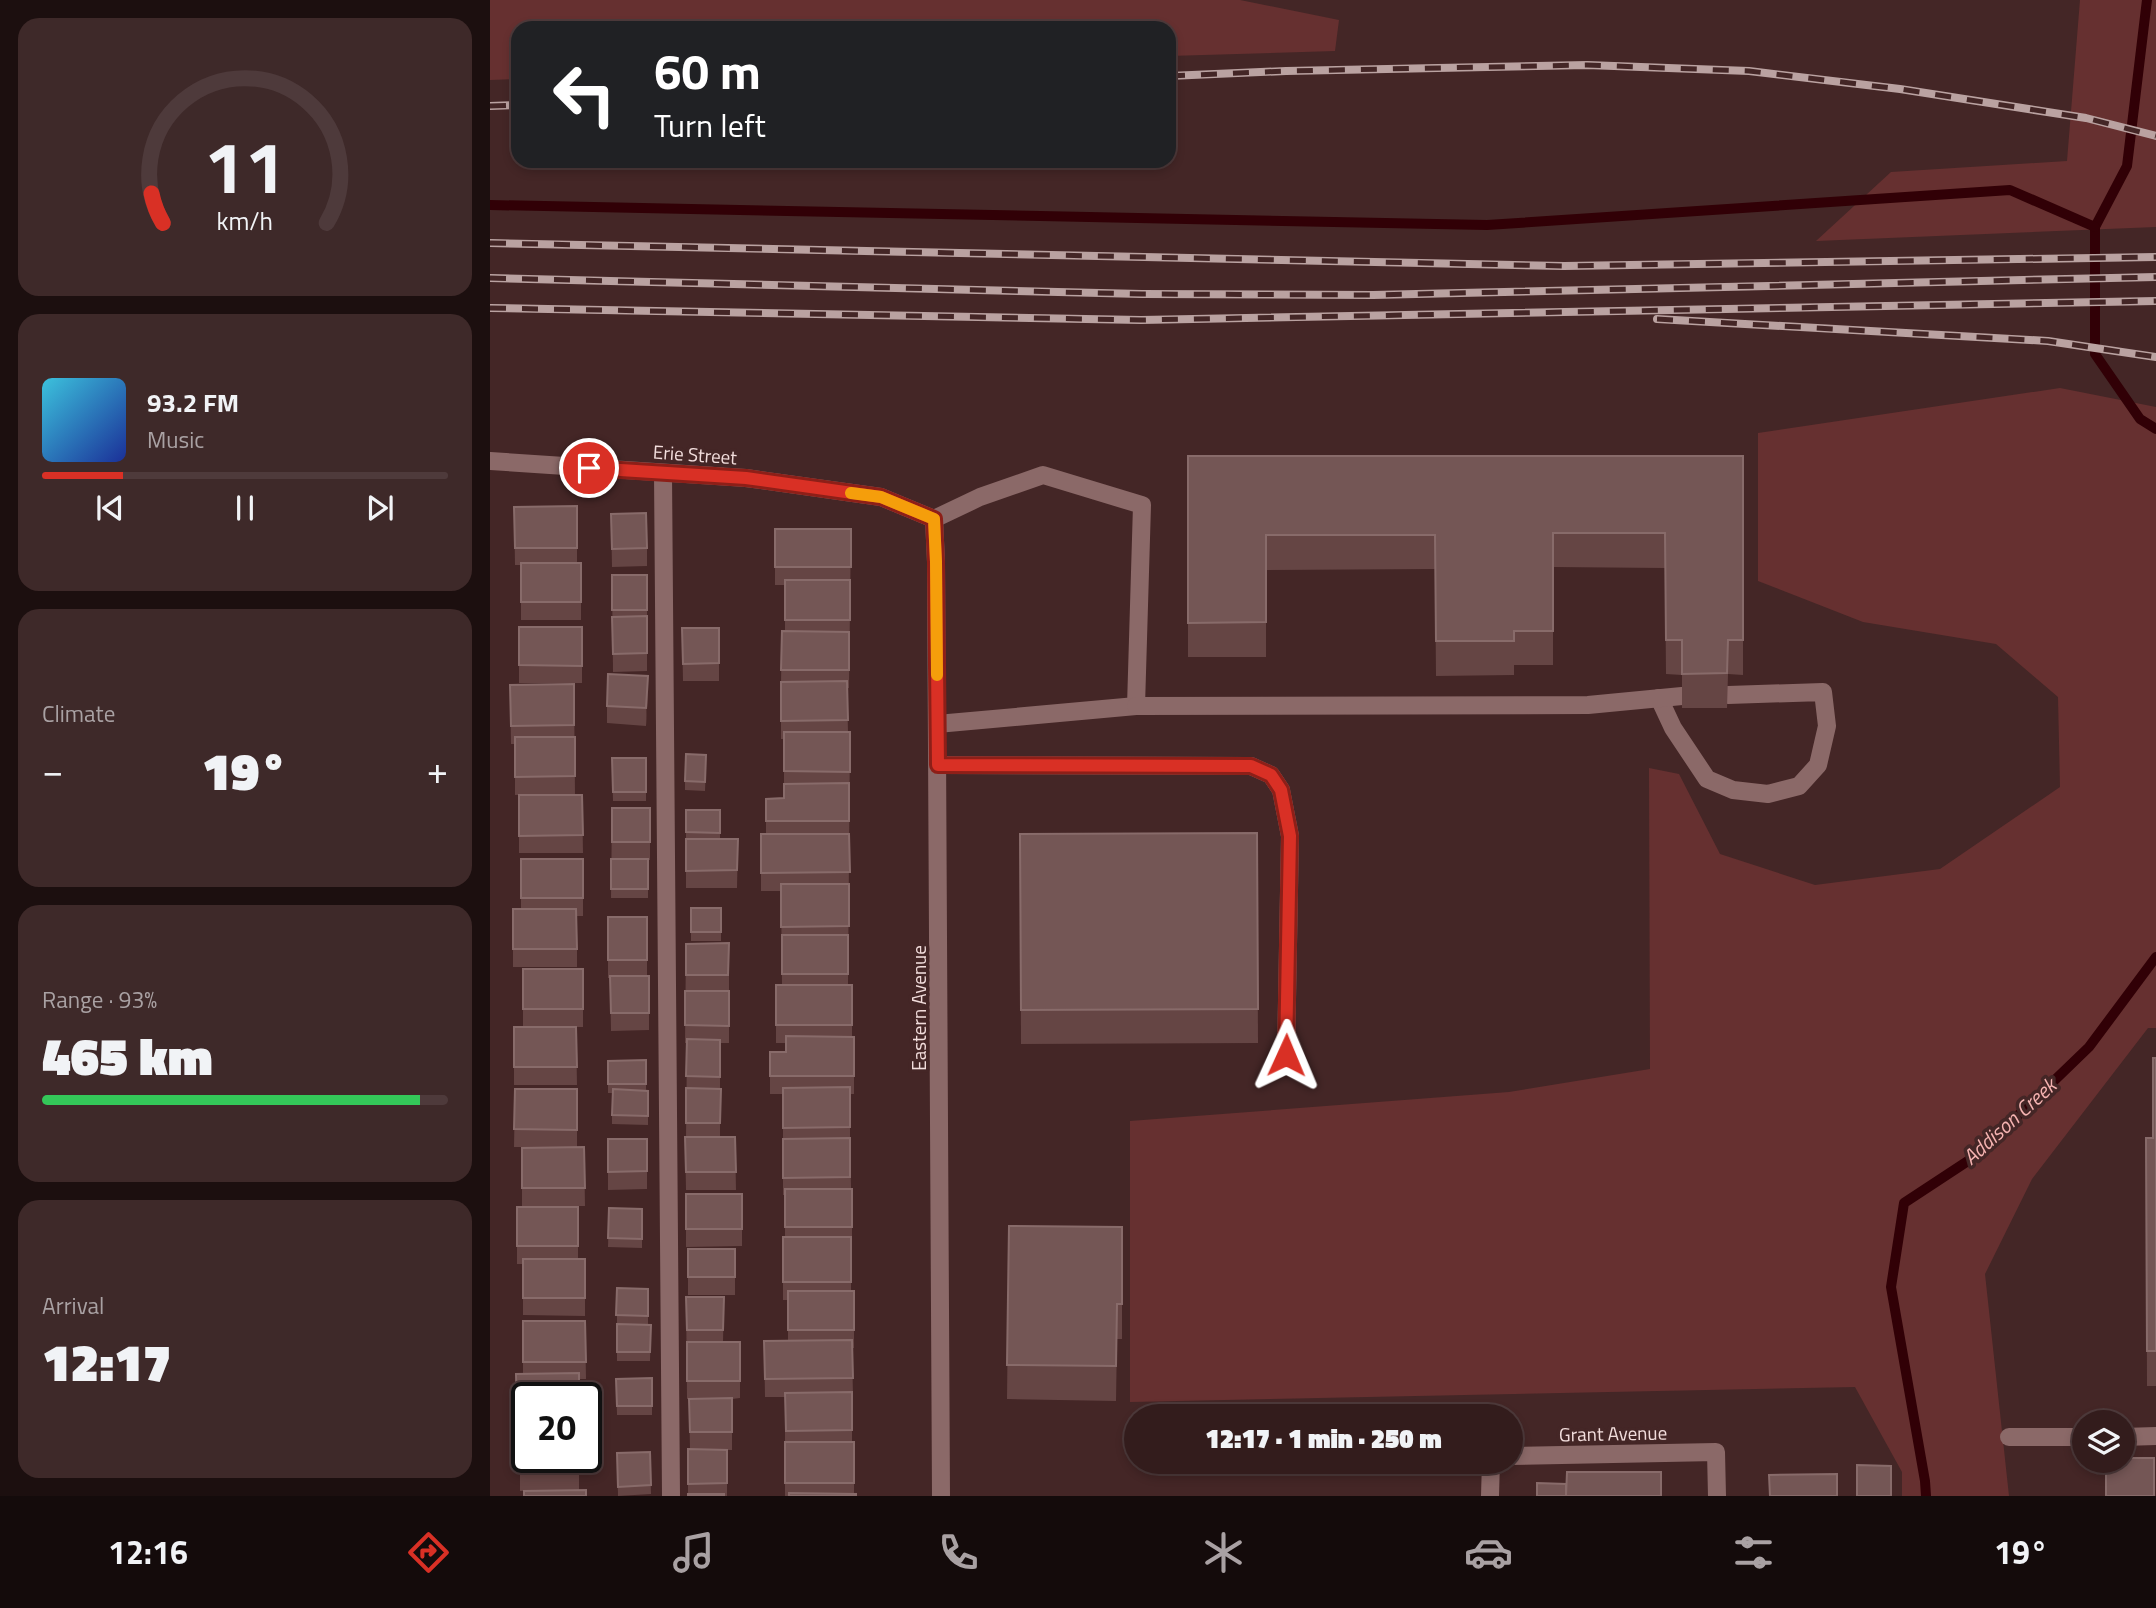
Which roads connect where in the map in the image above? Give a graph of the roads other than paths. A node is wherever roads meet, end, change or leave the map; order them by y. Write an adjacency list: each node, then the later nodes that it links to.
1 (490, 461): 2 (street, Erie Street)
2 (663, 472): 3 (street, Erie Street); 17 (street)
3 (934, 519): 7 (street); 8 (street, Eastern Avenue)
4 (1728, 695): 6 (street)
5 (1682, 696): 6 (street)
6 (1659, 698): 7 (street)
7 (1136, 706): 8 (street)
8 (937, 724): 9 (street, Eastern Avenue)
9 (938, 765): 10 (street); 18 (street, Eastern Avenue)
10 (1286, 1055)
11 (2156, 1436): 14 (street)
12 (2009, 1437): 13 (street)
13 (2072, 1437)
14 (2135, 1437)
15 (1523, 1456): 20 (street, Grant Avenue)
16 (1490, 1474): 19 (street)
17 (671, 1496)
18 (941, 1496)
19 (1490, 1496)
20 (1717, 1496)

